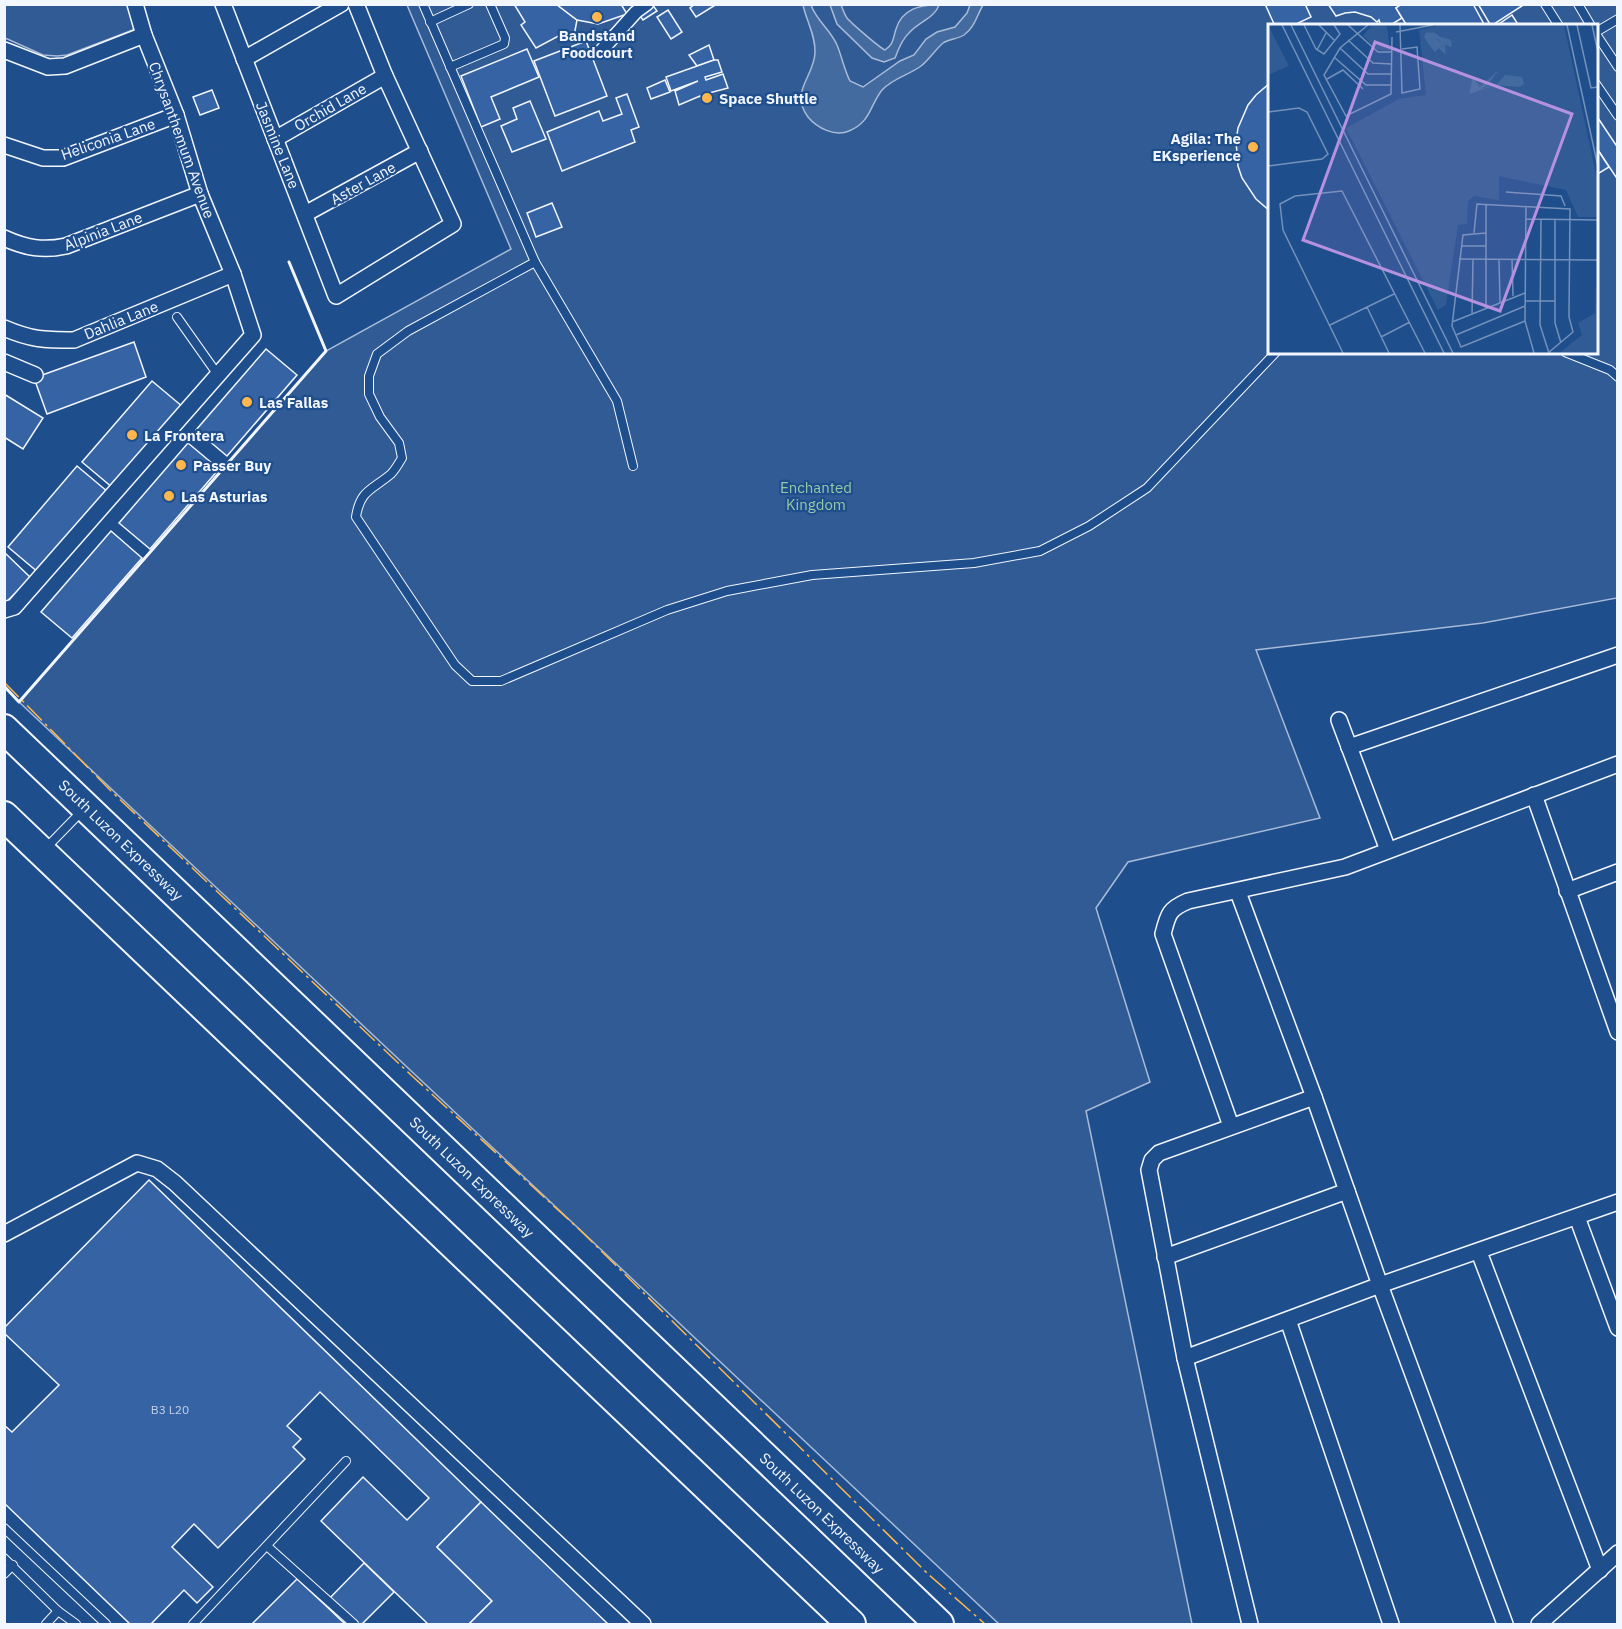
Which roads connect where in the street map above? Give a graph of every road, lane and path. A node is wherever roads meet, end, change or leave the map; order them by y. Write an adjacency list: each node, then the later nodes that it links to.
1 (135, 4): 17 (street, Chrysanthemum Avenue)
2 (223, 4): 21 (street, Jasmine Lane)
3 (340, 4): 21 (street)
4 (356, 4): 24 (street)
5 (423, 4): 13 (lane)
6 (469, 4): 13 (lane)
7 (490, 4): 23 (lane)
8 (647, 4): 11 (street)
9 (1545, 4): 14 (lane)
10 (1578, 4): 15 (lane)
11 (633, 8): 20 (street)
12 (1617, 19): 16 (lane)
13 (430, 22): 23 (lane)
14 (1558, 24)
15 (1590, 24)
16 (1598, 32)
17 (144, 35): 19 (street); 26 (street, Chrysanthemum Avenue)
18 (1598, 36): 22 (lane)
19 (4, 50)
20 (601, 51)
21 (244, 60): 28 (street, Jasmine Lane)
22 (1616, 62)
23 (450, 67): 34 (lane)
24 (384, 76): 28 (street, Orchid Lane); 30 (street)
25 (1598, 87): 27 (lane)
26 (176, 115): 29 (street, Heliconia Lane); 31 (street, Chrysanthemum Avenue)
27 (1617, 116)
28 (274, 138): 32 (street, Jasmine Lane)
29 (4, 145)
30 (420, 151): 32 (street, Aster Lane); 32 (street, Jasmine Lane)
31 (200, 194): 33 (street, Alpinia Lane); 35 (street, Chrysanthemum Avenue)
32 (305, 214)
33 (4, 238)
34 (535, 262): 38 (lane); 44 (lane)
35 (233, 274): 37 (street, Dahlia Lane); 42 (street, Chrysanthemum Avenue)
36 (177, 317): 42 (lane)
37 (4, 328)
38 (1274, 354)
39 (1569, 354): 43 (lane)
40 (4, 362): 41 (street)
41 (35, 375)
42 (218, 375): 45 (street)
43 (1617, 376)
44 (633, 466)
45 (4, 610)
46 (1617, 655): 49 (street)
47 (1339, 720): 49 (street)
48 (4, 729): 52 (highway, South Luzon Expressway)
49 (1349, 747): 54 (street)
50 (1617, 764): 51 (street)
51 (1534, 795): 54 (street); 57 (street)
52 (86, 807): 55 (lane); 88 (highway, South Luzon Expressway)
53 (4, 816): 55 (highway)
54 (1388, 850): 58 (street)
55 (42, 852): 87 (highway)
56 (1617, 872): 57 (street)
57 (1567, 891): 59 (street)
58 (1238, 892): 60 (street); 61 (street)
59 (1617, 1032)
60 (1314, 1097): 61 (street); 62 (street)
61 (1231, 1126): 67 (street)
62 (1347, 1191): 67 (street); 68 (street)
63 (1617, 1202): 64 (street)
64 (1577, 1217): 66 (street); 70 (street)
65 (4, 1234): 86 (street)
66 (1479, 1252): 68 (street); 78 (street)
67 (1165, 1257): 71 (street)
68 (1380, 1285): 69 (street); 91 (street)
69 (1288, 1320): 71 (street); 90 (street)
70 (1617, 1328)
71 (1185, 1358): 89 (street)
72 (346, 1461): 74 (lane)
73 (4, 1528): 83 (lane)
74 (267, 1546): 84 (lane); 85 (lane)
75 (1617, 1553): 78 (street)
76 (4, 1558): 77 (lane)
77 (13, 1565): 79 (lane); 80 (lane)
78 (1600, 1570): 92 (street)
79 (4, 1574)
80 (58, 1611): 81 (lane); 82 (lane)
81 (46, 1624)
82 (76, 1624)
83 (106, 1624)
84 (193, 1624)
85 (354, 1624)
86 (643, 1624)
87 (851, 1624)
88 (939, 1624)
89 (1250, 1624)
90 (1391, 1624)
91 (1505, 1624)
92 (1539, 1624)

